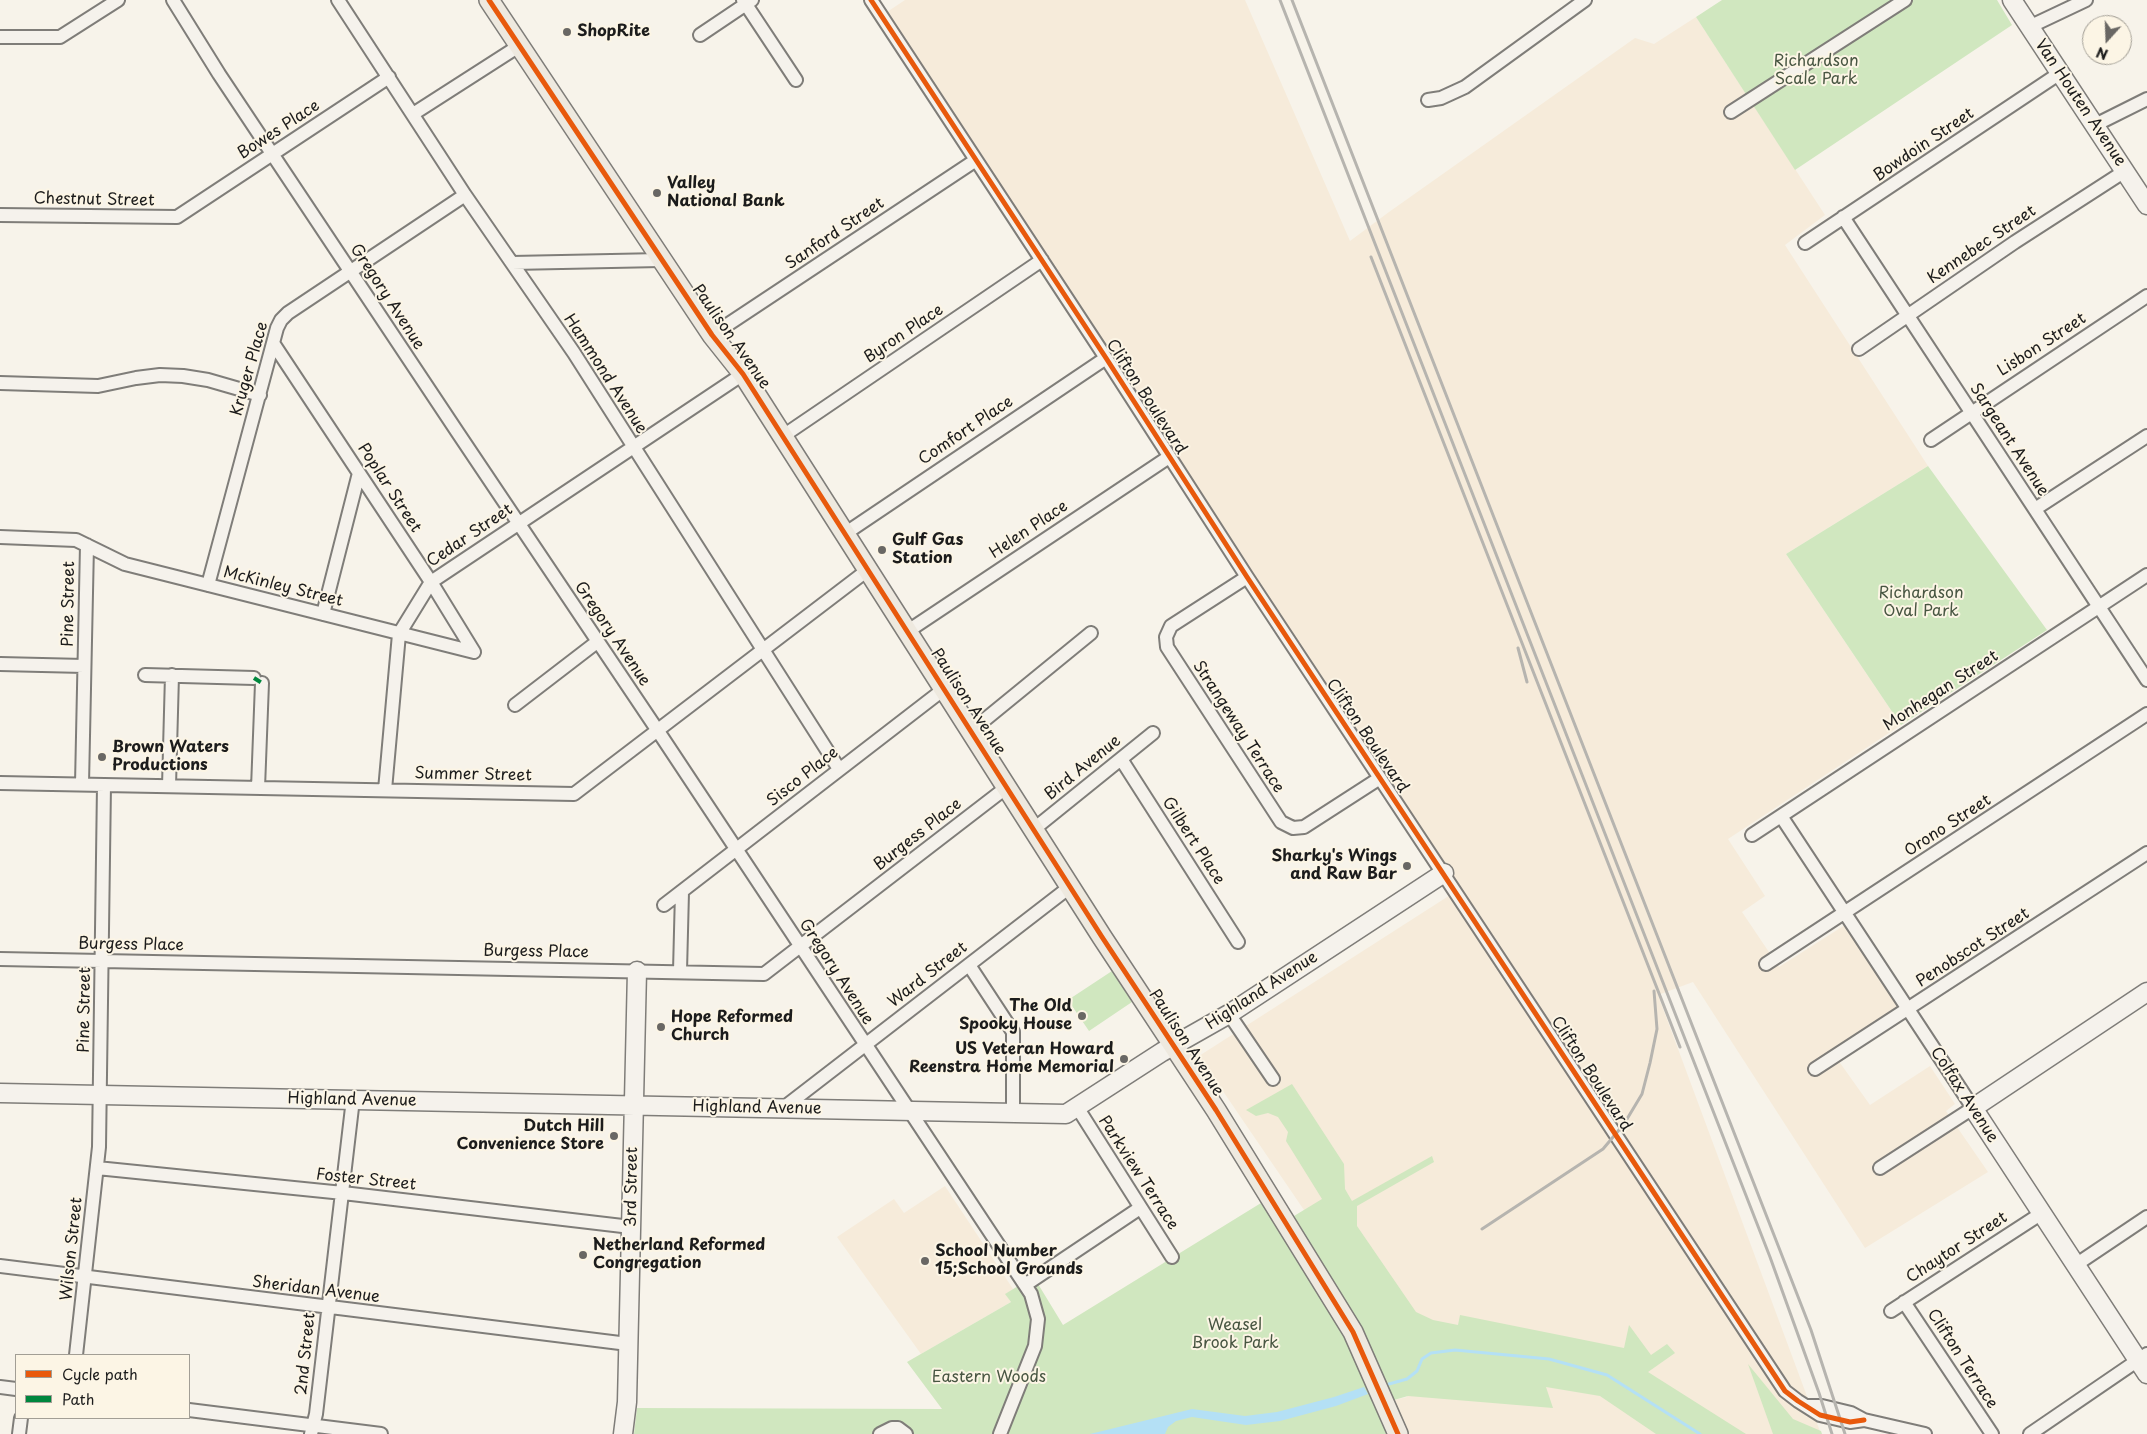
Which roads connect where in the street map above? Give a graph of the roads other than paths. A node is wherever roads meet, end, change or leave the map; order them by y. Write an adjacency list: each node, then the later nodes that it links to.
1 (118, 0): 13 (street)
2 (173, 0): 23 (street, Gregory Avenue)
3 (338, 0): 16 (street, Hammond Avenue)
4 (489, 0): 14 (main road, Paulison Avenue)
5 (872, 0): 24 (street, Clifton Boulevard)
6 (1905, 0): 20 (street)
7 (2012, 0): 11 (street, Van Houten Avenue)
8 (2086, 0): 11 (street)
9 (747, 1): 12 (street); 17 (street)
10 (1578, 2): 19 (street)
11 (2029, 27): 15 (street, Van Houten Avenue)
12 (700, 35)
13 (0, 37)
14 (519, 46): 21 (street); 32 (main road, Paulison Avenue)
15 (2060, 73): 22 (street, Van Houten Avenue); 30 (street, Bowdoin Street)
16 (389, 77): 21 (street, Hammond Avenue); 23 (street, Bowes Place)
17 (796, 80)
18 (2147, 99): 22 (street)
19 (1428, 100)
20 (1731, 112)
21 (414, 114): 26 (street, Hammond Avenue)
22 (2095, 125): 25 (street, Van Houten Avenue)
23 (273, 154): 28 (street, Bowes Place); 35 (street, Gregory Avenue)
24 (976, 160): 33 (street, Clifton Boulevard); 38 (street, Sanford Street)
25 (2125, 172): 27 (street, Van Houten Avenue); 37 (street, Kennebec Street)
26 (465, 195): 34 (street, Hammond Avenue); 35 (street, Kruger Place)
27 (2147, 205)
28 (186, 211): 29 (street, Chestnut Street)
29 (0, 215)
30 (1843, 218): 31 (street, Bowdoin Street); 37 (street, Sargeant Avenue)
31 (1805, 243)
32 (661, 260): 34 (street); 38 (main road, Paulison Avenue)
33 (1042, 260): 41 (street, Clifton Boulevard); 46 (street, Byron Place)
34 (512, 263): 49 (street, Hammond Avenue)
35 (350, 271): 39 (street, Kruger Place); 53 (street, Gregory Avenue)
36 (2147, 296): 45 (street, Lisbon Street)
37 (1908, 316): 40 (street, Kennebec Street); 45 (street, Sargeant Avenue)
38 (712, 335): 42 (main road, Paulison Avenue)
39 (273, 344): 44 (street, Kruger Place); 51 (street, Poplar Street)
40 (1859, 349)
41 (1106, 358): 50 (street, Clifton Boulevard); 54 (street, Comfort Place)
42 (744, 374): 46 (main road, Paulison Avenue); 49 (street, Cedar Street)
43 (0, 383): 44 (street)
44 (260, 395): 61 (street, Kruger Place)
45 (1971, 412): 48 (street, Lisbon Street); 52 (street, Sargeant Avenue)
46 (783, 436): 54 (main road, Paulison Avenue)
47 (2147, 436): 52 (street)
48 (1931, 440)
49 (633, 447): 53 (street, Cedar Street); 68 (street, Hammond Avenue)
50 (1169, 457): 59 (street, Clifton Boulevard); 64 (street, Helen Place)
51 (359, 473): 60 (street, Poplar Street); 63 (street)
52 (2035, 509): 62 (street, Sargeant Avenue)
53 (518, 523): 60 (street, Cedar Street); 67 (street, Gregory Avenue)
54 (846, 533): 57 (main road, Paulison Avenue)
55 (0, 537): 56 (street, McKinley Street)
56 (86, 545): 61 (street, McKinley Street); 71 (street, Pine Street)
57 (868, 569): 64 (main road, Paulison Avenue); 68 (street, Summer Street)
58 (2147, 574): 62 (street, Monhegan Street)
59 (1247, 577): 83 (street, Clifton Boulevard); 83 (street, Strangeway Terrace)
60 (431, 582): 66 (street, Cedar Street); 69 (street, Poplar Street)
61 (208, 585): 63 (street, McKinley Street)
62 (2099, 606): 74 (street, Sargeant Avenue); 91 (street, Monhegan Street)
63 (323, 614): 66 (street, McKinley Street)
64 (908, 630): 75 (main road, Paulison Avenue)
65 (1091, 633): 79 (street)
66 (399, 634): 69 (street, McKinley Street); 90 (street, Cedar Street)
67 (597, 642): 76 (street); 78 (street, Gregory Avenue)
68 (763, 649): 78 (street, Summer Street); 82 (street, Hammond Avenue)
69 (474, 652)
70 (0, 664): 71 (street)
71 (84, 666): 85 (street, Pine Street)
72 (145, 675): 73 (street)
73 (172, 676): 87 (street); 89 (street)
74 (2147, 680)
75 (944, 689): 79 (main road, Paulison Avenue); 82 (street, Sisco Place)
76 (515, 705)
77 (2147, 714): 100 (street, Orono Street)
78 (658, 731): 90 (street, Summer Street); 94 (street, Gregory Avenue)
79 (971, 731): 88 (main road, Paulison Avenue)
80 (1153, 733): 81 (street, Bird Avenue)
81 (1121, 759): 92 (street, Bird Avenue); 101 (street, Gilbert Place)
82 (839, 769): 94 (street, Sisco Place)
83 (1380, 778): 96 (street, Clifton Boulevard)
84 (0, 783): 85 (street, Summer Street)
85 (82, 784): 86 (street, Summer Street)
86 (104, 785): 87 (street, Summer Street); 104 (street, Pine Street)
87 (169, 786): 89 (street, Summer Street)
88 (1007, 787): 92 (main road, Paulison Avenue); 102 (street, Burgess Place)
89 (258, 788): 90 (street, Summer Street)
90 (385, 790)
91 (1781, 816): 93 (street, Monhegan Street); 100 (street, Colfax Avenue)
92 (1034, 829): 97 (main road, Paulison Avenue)
93 (1752, 835)
94 (735, 850): 98 (street, Sisco Place); 102 (street, Gregory Avenue)
95 (2147, 853): 110 (street, Penobscot Street)
96 (1444, 873): 111 (street, Highland Avenue); 156 (street, Clifton Boulevard)
97 (1071, 886): 106 (street, Ward Street); 112 (main road, Paulison Avenue)
98 (682, 892): 99 (street, Sisco Place); 108 (street)
99 (664, 905)
100 (1845, 913): 105 (street, Orono Street); 110 (street, Colfax Avenue)
101 (1238, 942)
102 (800, 947): 108 (street, Burgess Place); 113 (street, Gregory Avenue)
103 (0, 959): 104 (street, Burgess Place)
104 (102, 960): 107 (street, Burgess Place); 117 (street, Pine Street)
105 (1766, 964)
106 (969, 965): 113 (street, Ward Street); 124 (street)
107 (637, 970): 108 (street, Burgess Place); 119 (street, 3rd Street)
108 (680, 971)
109 (2147, 992): 121 (street)
110 (1908, 1009): 114 (street, Penobscot Street); 121 (street, Colfax Avenue)
111 (1229, 1014): 112 (street, Highland Avenue); 115 (street)
112 (1174, 1044): 120 (street, Highland Avenue); 155 (main road, Paulison Avenue)
113 (865, 1045): 122 (street, Ward Street); 123 (street, Gregory Avenue)
114 (1815, 1069)
115 (1273, 1079)
116 (0, 1093): 117 (street, Highland Avenue)
117 (100, 1095): 118 (street, Highland Avenue); 125 (street, Pine Street)
118 (353, 1099): 119 (street, Highland Avenue); 128 (street, 2nd Street)
119 (634, 1106): 122 (street, Highland Avenue); 132 (street, 3rd Street)
120 (1076, 1107): 124 (street, Highland Avenue); 129 (street, Parkview Terrace)
121 (1973, 1108): 127 (street); 130 (street, Colfax Avenue)
122 (782, 1109): 123 (street, Highland Avenue)
123 (909, 1112): 124 (street, Highland Avenue); 137 (street, Gregory Avenue)
124 (1013, 1113)
125 (99, 1147): 126 (street, Wilson Street)
126 (97, 1168): 128 (street, Foster Street); 136 (street, Wilson Street)
127 (1880, 1168)
128 (343, 1193): 132 (street, Foster Street); 139 (street, 2nd Street)
129 (1140, 1208): 133 (street, Parkview Terrace); 137 (street)
130 (2042, 1212): 134 (street, Colfax Avenue); 138 (street, Chaytor Street)
131 (2147, 1217): 134 (street)
132 (631, 1227): 141 (street, 3rd Street)
133 (1172, 1257)
134 (2076, 1264): 143 (street, Colfax Avenue)
135 (0, 1266): 136 (street, Sheridan Avenue)
136 (85, 1276): 139 (street, Sheridan Avenue); 142 (street, Wilson Street)
137 (1025, 1285): 154 (street, Gregory Avenue)
138 (1904, 1302): 140 (street, Chaytor Street); 157 (street, Clifton Terrace)
139 (328, 1308): 141 (street, Sheridan Avenue); 148 (street, 2nd Street)
140 (1891, 1310)
141 (628, 1344): 151 (street, 3rd Street)
142 (76, 1354)
143 (2144, 1363): 158 (street)
144 (0, 1388): 145 (street)
145 (15, 1389)
146 (190, 1410): 148 (street)
147 (21, 1419): 149 (street)
148 (312, 1430): 150 (street)
149 (19, 1434)
150 (381, 1434)
151 (624, 1434)
152 (880, 1434): 153 (street)
153 (906, 1434)
154 (1000, 1434)
155 (1398, 1434)
156 (1925, 1434)
157 (1992, 1434)
158 (2030, 1434)

